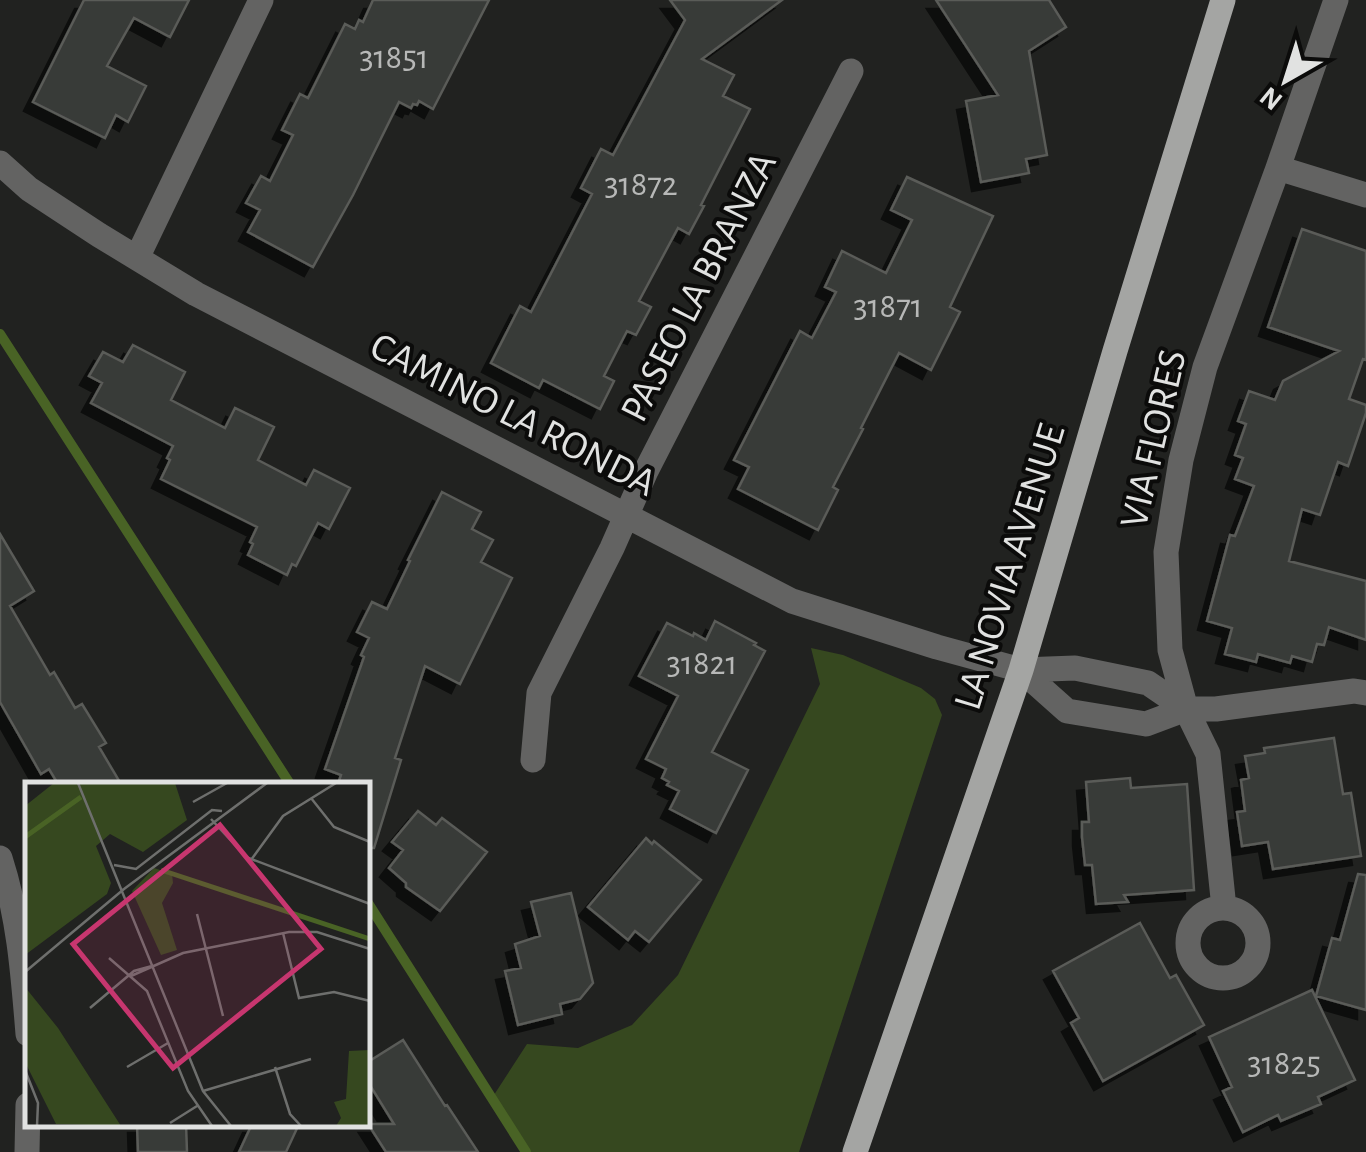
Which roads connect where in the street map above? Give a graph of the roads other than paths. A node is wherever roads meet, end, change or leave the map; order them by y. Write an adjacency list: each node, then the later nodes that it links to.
1 (260, 0): 8 (street)
2 (1222, 0): 10 (main road, LA NOVIA AVENUE)
3 (1336, 0): 6 (street, VIA FLORES)
4 (852, 71): 9 (street, PASEO LA BRANZA)
5 (0, 163): 8 (street, CAMINO LA RONDA)
6 (1278, 168): 7 (street); 12 (street, VIA FLORES)
7 (1366, 196)
8 (137, 258): 9 (street, CAMINO LA RONDA)
9 (626, 514): 10 (street, CAMINO LA RONDA); 13 (street, PASEO LA BRANZA)
10 (1021, 670): 12 (street, CAMINO LA RONDA); 12 (street, CAMINO LA RONDA); 19 (main road, LA NOVIA AVENUE)
11 (1366, 692): 12 (street)
12 (1186, 709): 15 (street, VIA FLORES)
13 (533, 760)
14 (0, 858): 16 (street)
15 (1224, 908)
16 (25, 992)
17 (27, 1127): 18 (street)
18 (26, 1152)
19 (855, 1152)

